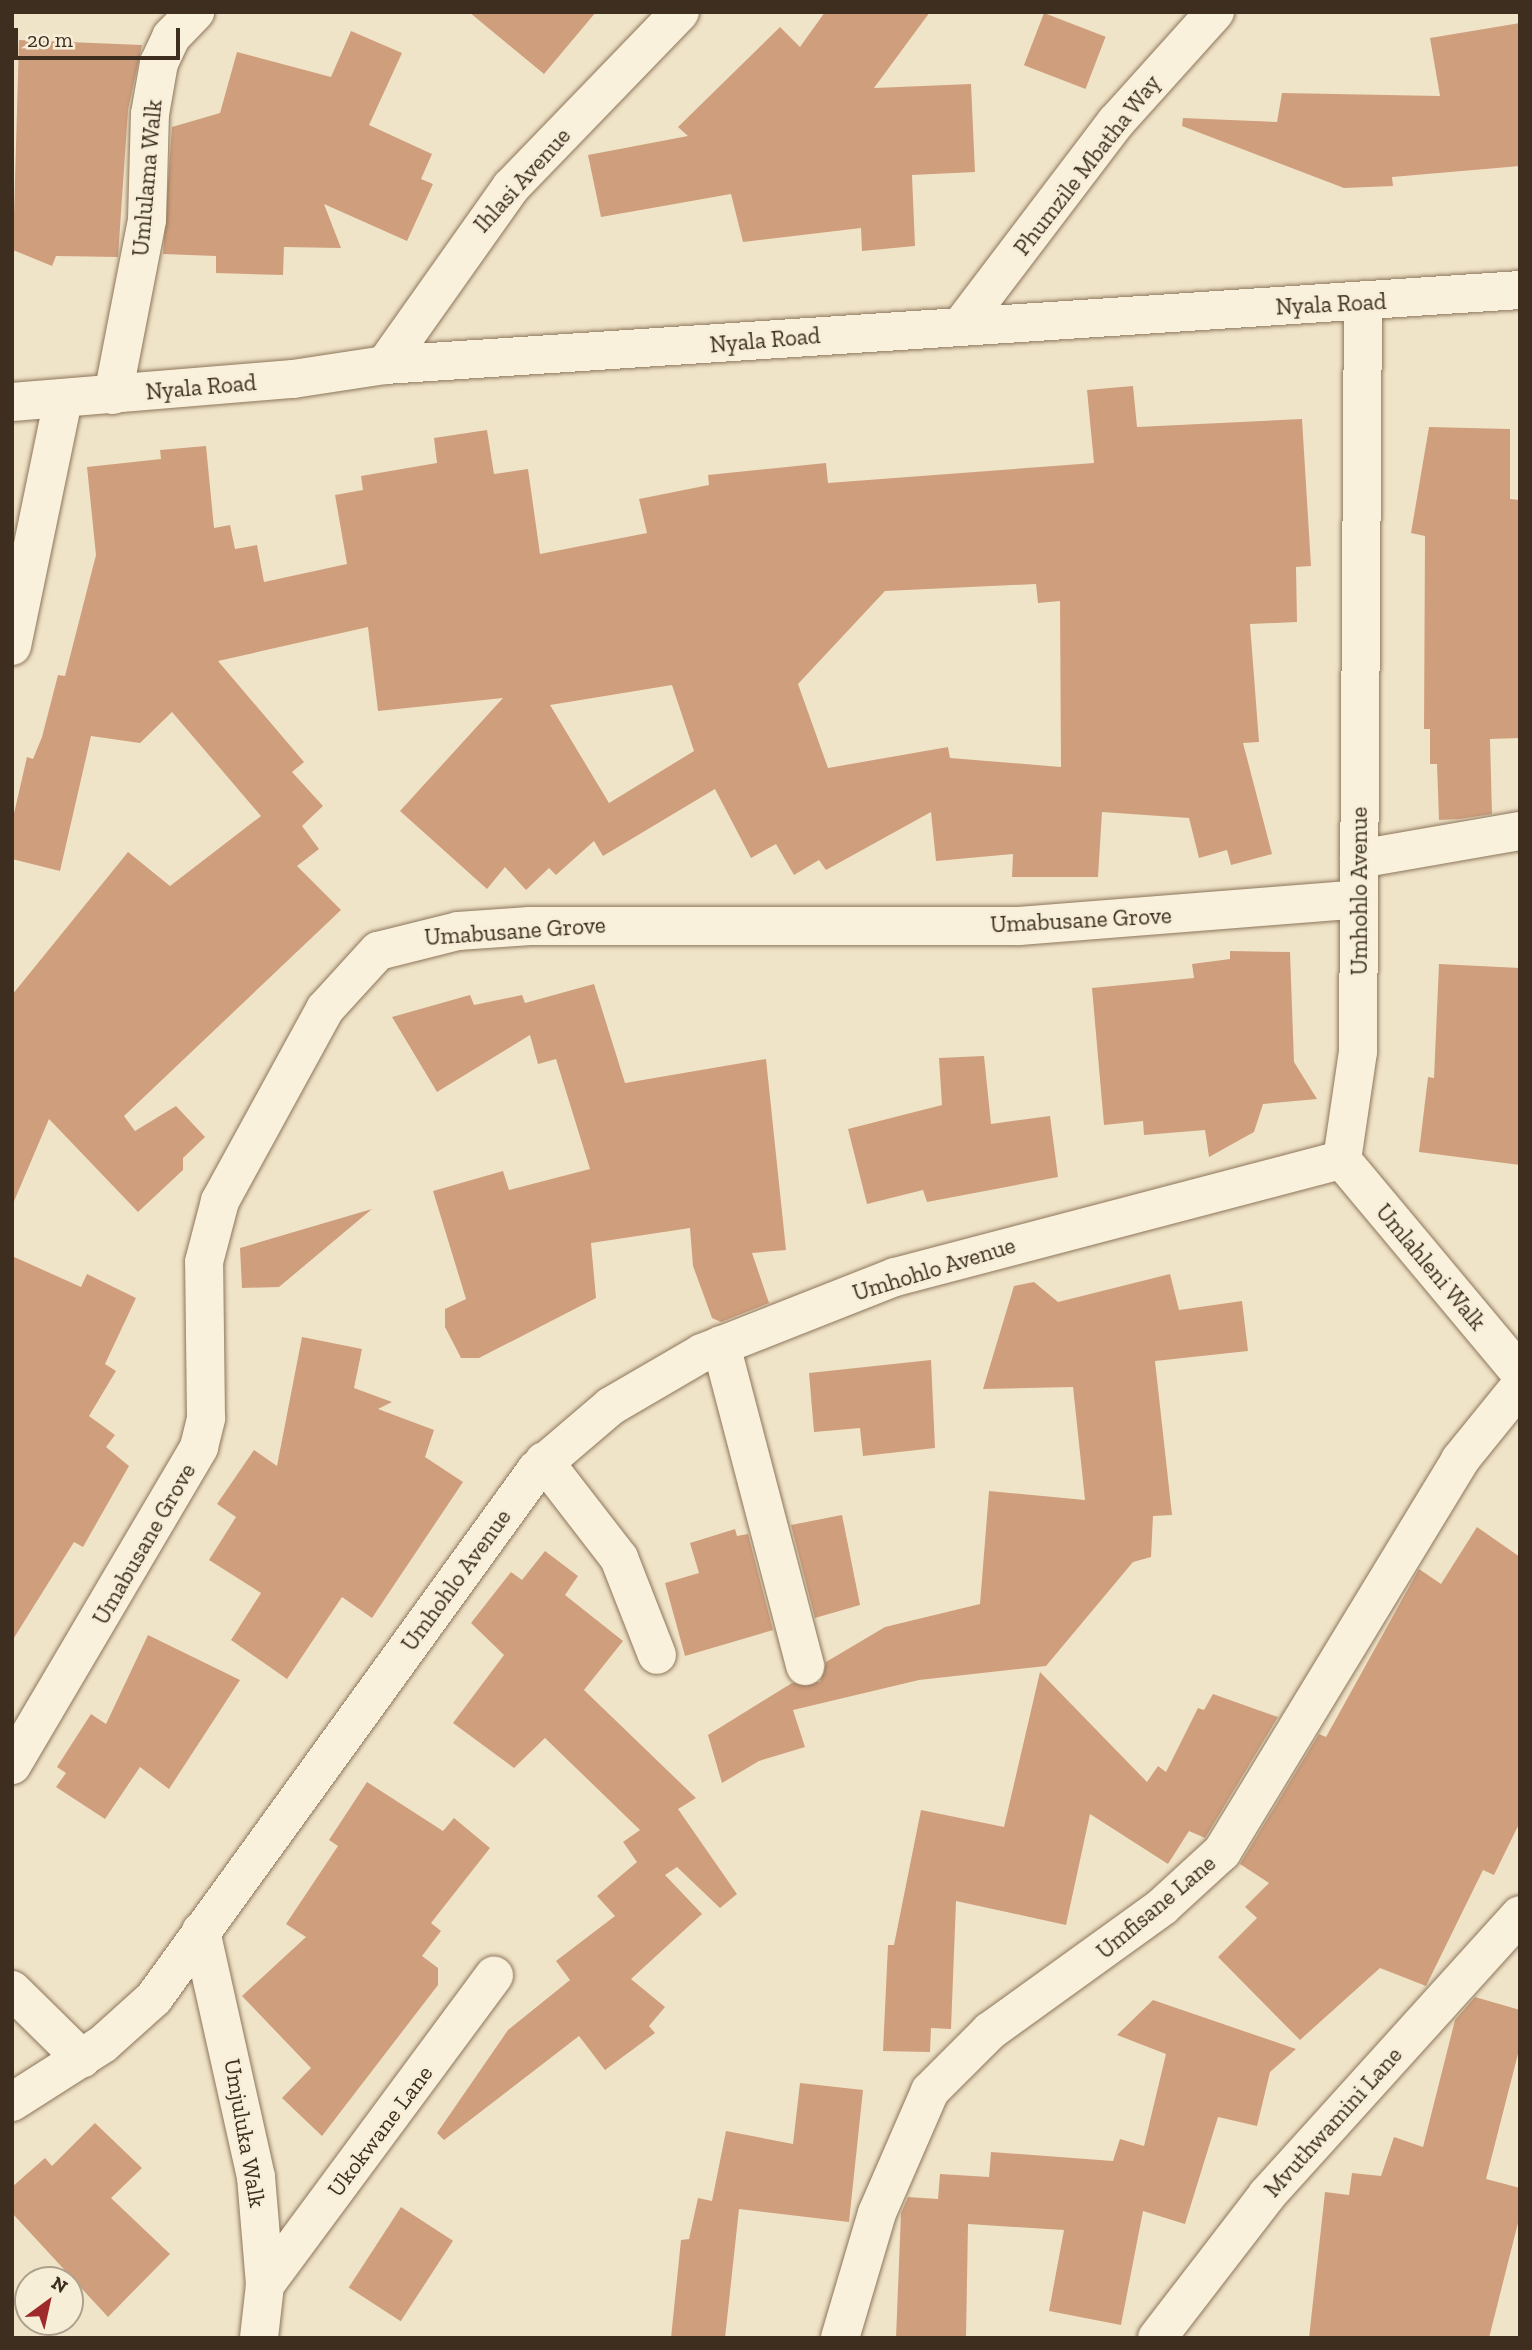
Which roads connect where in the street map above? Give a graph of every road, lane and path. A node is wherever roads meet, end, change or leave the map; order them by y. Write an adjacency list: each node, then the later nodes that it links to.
1 (195, 12): 8 (street, Umlulama Walk)
2 (680, 12): 7 (street, Ihlasi Avenue)
3 (1214, 12): 6 (street, Phumzile Mbatha Way)
4 (1520, 290): 5 (street, Nyala Road)
5 (1363, 304): 6 (street, Nyala Road); 13 (street, Umhohlo Avenue)
6 (964, 322): 7 (street, Nyala Road)
7 (385, 365): 8 (street, Nyala Road)
8 (113, 395): 9 (street, Nyala Road)
9 (63, 400): 10 (street, Nyala Road); 11 (street)
10 (12, 402)
11 (12, 646)
12 (1520, 831): 13 (street)
13 (1359, 859): 14 (street, Umhohlo Avenue)
14 (1359, 899): 15 (street, Umhohlo Avenue); 22 (street, Umabusane Grove)
15 (1342, 1160): 16 (street, Umhohlo Avenue); 17 (street, Umlahleni Walk)
16 (721, 1345): 19 (street, Umhohlo Avenue); 21 (street)
17 (1520, 1373)
18 (1520, 1386): 31 (street, Umfisane Lane)
19 (544, 1461): 20 (street); 24 (street, Umhohlo Avenue)
20 (657, 1656)
21 (805, 1666)
22 (12, 1765)
23 (1520, 1915): 32 (street, Mvuthwamini Lane)
24 (201, 1931): 27 (street, Umhohlo Avenue); 29 (street, Umjuluka Walk)
25 (494, 1976): 29 (street, Ukokwane Lane)
26 (12, 1990): 27 (street)
27 (82, 2059): 28 (street, Umhohlo Avenue)
28 (12, 2102)
29 (265, 2285): 30 (street, Umjuluka Walk)
30 (259, 2338)
31 (840, 2338)
32 (1157, 2338)

